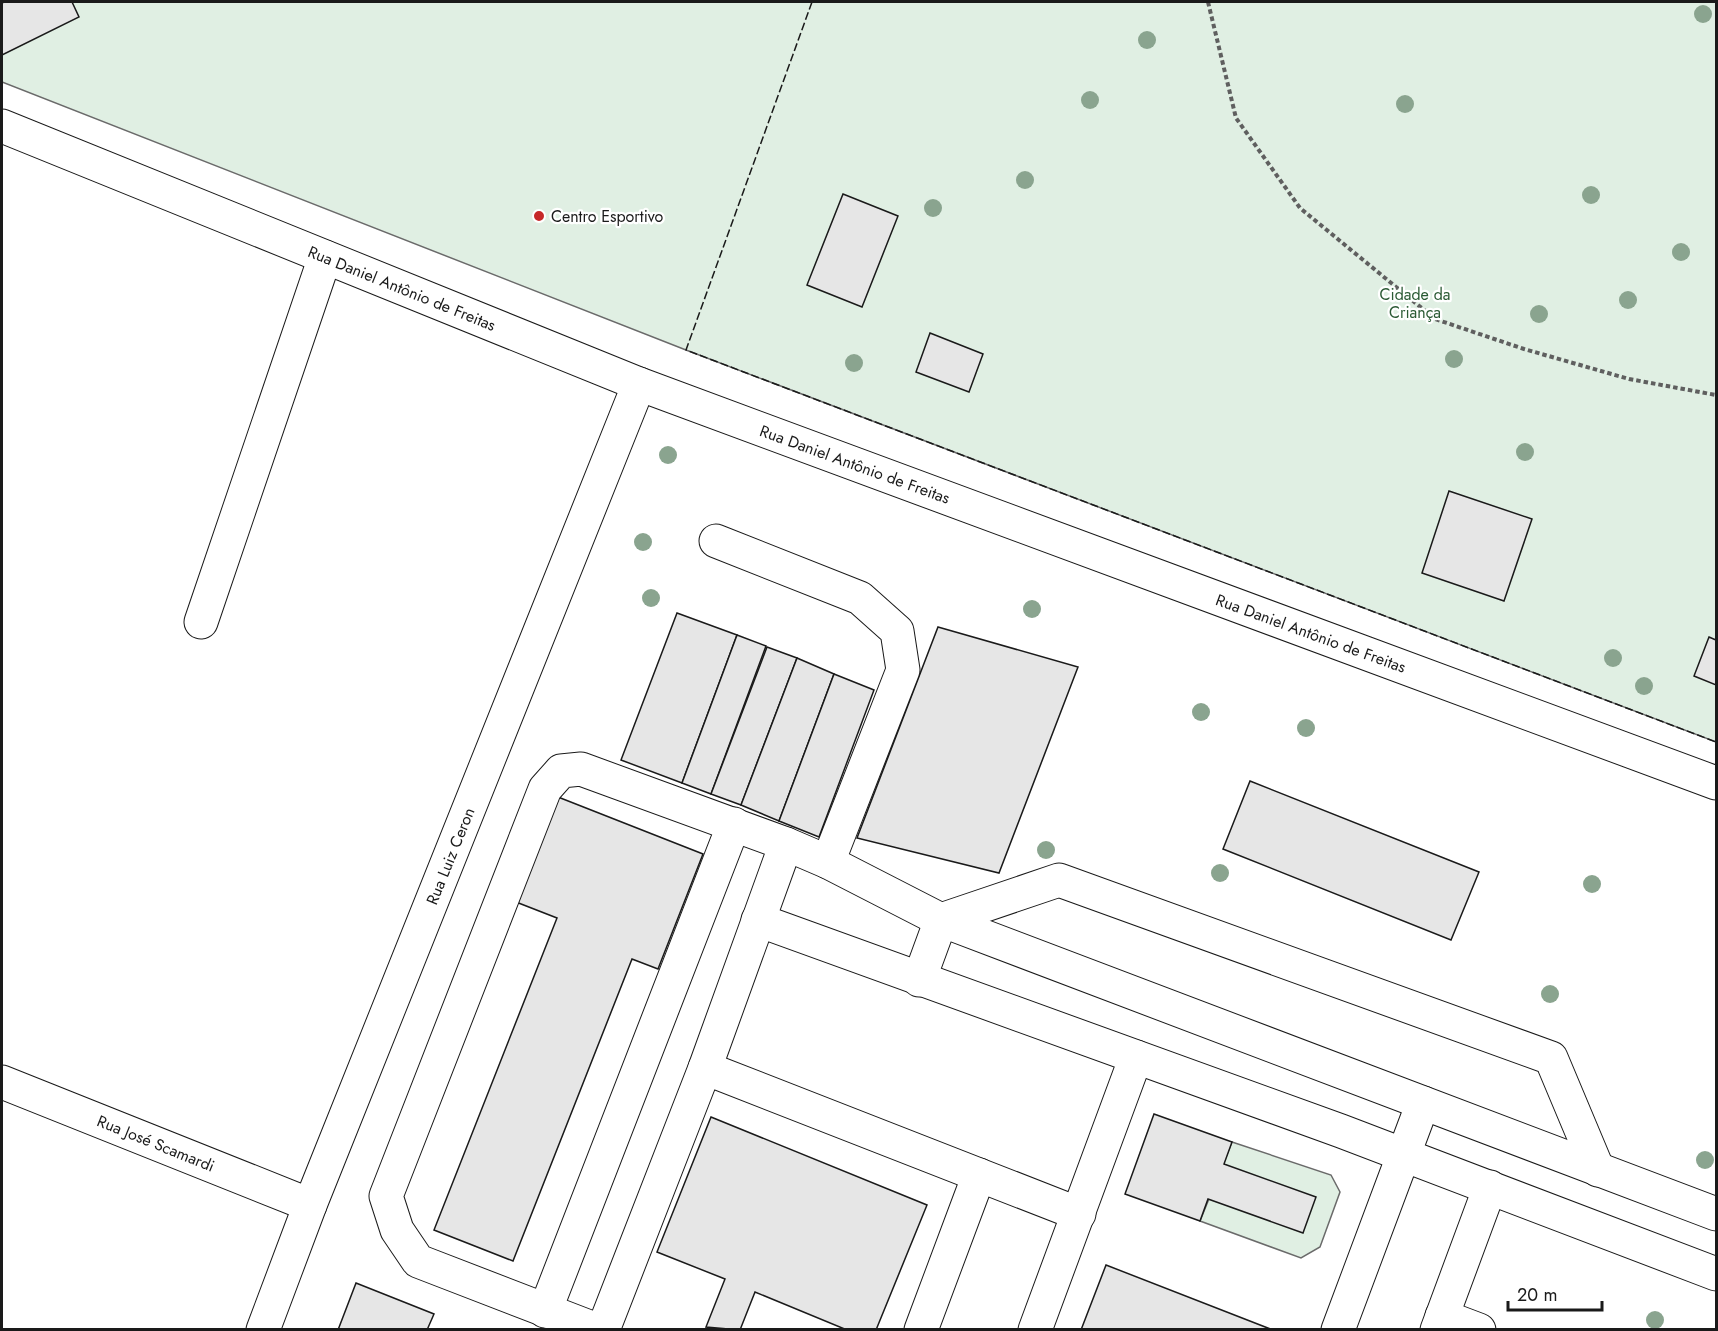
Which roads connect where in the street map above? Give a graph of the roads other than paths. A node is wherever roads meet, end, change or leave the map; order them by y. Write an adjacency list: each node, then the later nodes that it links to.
1 (2, 126): 2 (street, Rua Daniel Antônio de Freitas)
2 (325, 257): 3 (street, Rua Daniel Antônio de Freitas); 5 (street)
3 (639, 384): 6 (street, Rua Daniel Antônio de Freitas); 21 (street, Rua Luiz Ceron)
4 (716, 541): 9 (street)
5 (201, 622)
6 (1716, 783)
7 (734, 824): 8 (street); 25 (street); 25 (street)
8 (786, 844): 9 (street); 10 (street)
9 (828, 862): 11 (street)
10 (758, 920): 12 (street); 14 (street)
11 (941, 920): 12 (street); 16 (street); 18 (street)
12 (919, 980): 13 (street)
13 (1136, 1057): 17 (street); 22 (street)
14 (705, 1068): 19 (street); 29 (street)
15 (2, 1082): 21 (street, Rua José Scamardi)
16 (1423, 1103): 17 (street); 18 (street)
17 (1403, 1155): 20 (street); 32 (street)
18 (1598, 1170): 23 (street)
19 (979, 1175): 22 (street); 30 (street)
20 (1490, 1187): 24 (street); 26 (street)
21 (310, 1204): 27 (street, Rua Luiz Ceron)
22 (1079, 1214): 31 (street)
23 (1716, 1214)
24 (1716, 1274)
25 (545, 1311): 28 (street)
26 (1439, 1323): 33 (street)
27 (263, 1329)
28 (597, 1329)
29 (603, 1329)
30 (921, 1329)
31 (1035, 1329)
32 (1338, 1329)
33 (1479, 1329)

